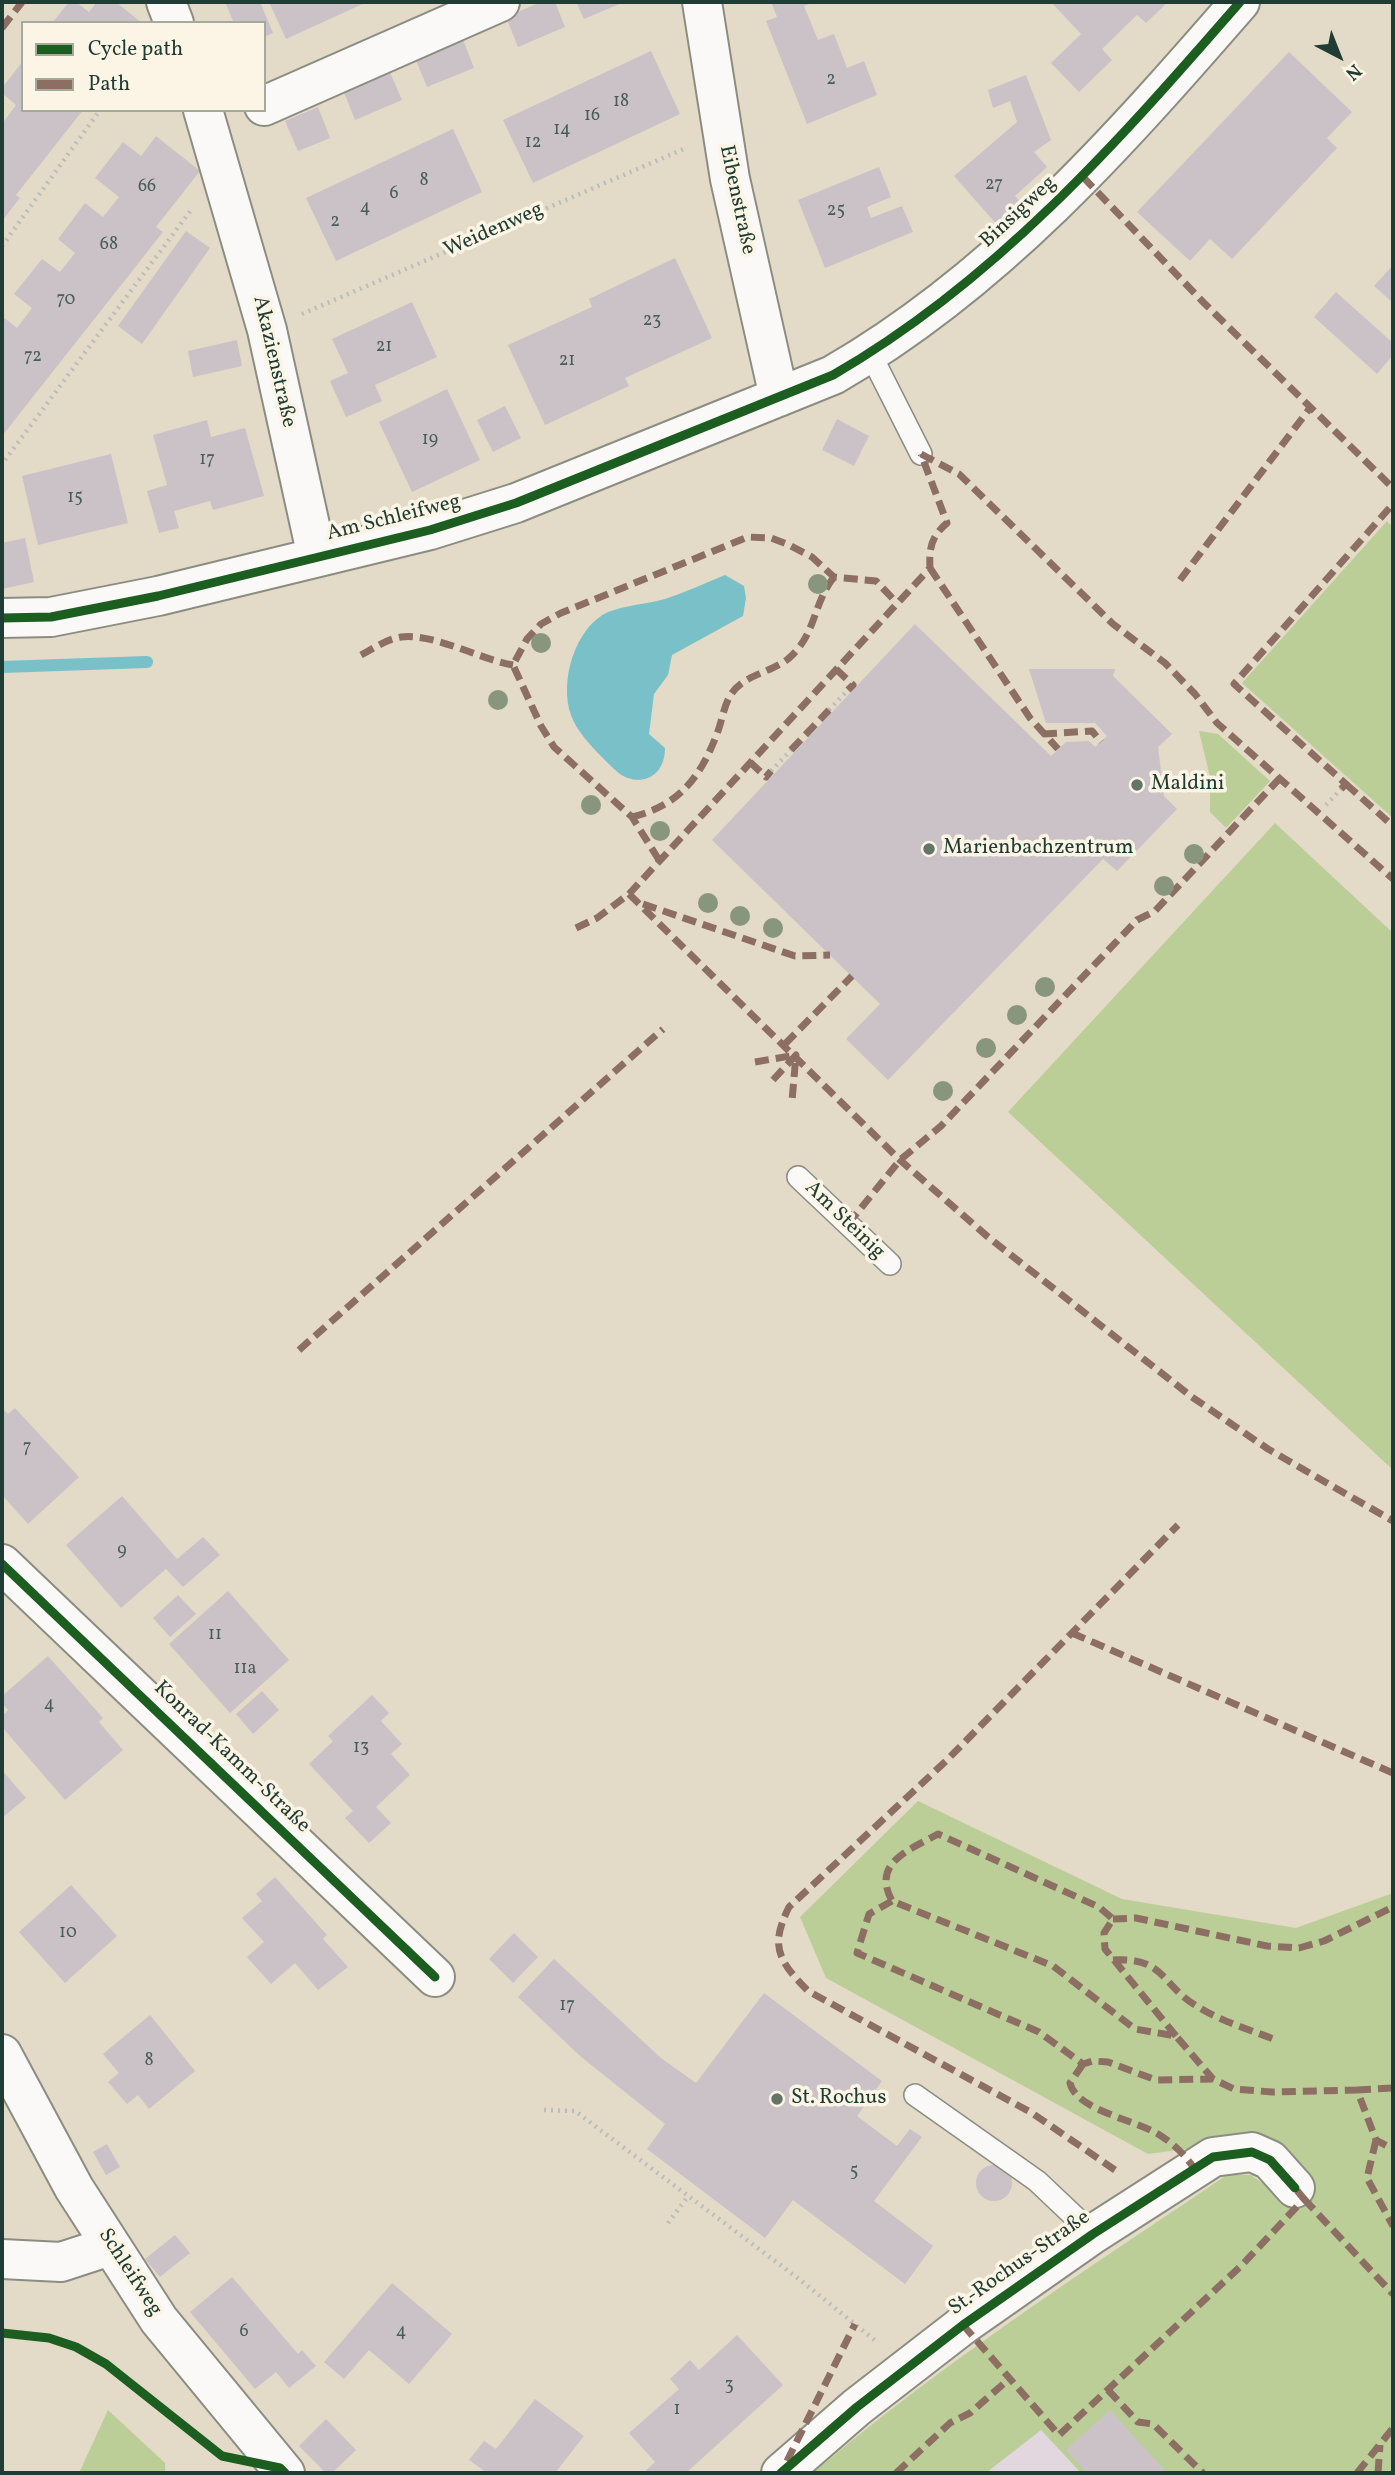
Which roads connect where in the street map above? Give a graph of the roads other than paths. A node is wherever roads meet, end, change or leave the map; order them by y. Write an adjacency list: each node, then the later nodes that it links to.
1 (166, 2): 5 (street)
2 (500, 2): 6 (street)
3 (702, 2): 10 (street, Eibenstraße)
4 (1240, 2): 9 (street, Binsigweg)
5 (173, 21)
6 (266, 105)
7 (244, 112): 8 (street)
8 (206, 120): 12 (street, Akazienstraße)
9 (870, 353): 10 (street, Binsigweg); 11 (lane)
10 (779, 397): 12 (street, Am Schleifweg)
11 (921, 454)
12 (317, 557): 13 (street, Am Schleifweg)
13 (2, 618)
14 (798, 1177): 15 (lane, Am Steinig)
15 (890, 1265)
16 (2, 1564): 17 (street, Konrad-Kamm-Straße)
17 (435, 1977)
18 (2, 2054): 22 (street, Schleifweg)
19 (915, 2095): 21 (lane)
20 (1295, 2188): 21 (street, St.-Rochus-Straße)
21 (1093, 2234): 25 (street, St.-Rochus-Straße)
22 (110, 2246): 23 (street); 24 (street, Schleifweg)
23 (2, 2259)
24 (285, 2473)
25 (781, 2473)

